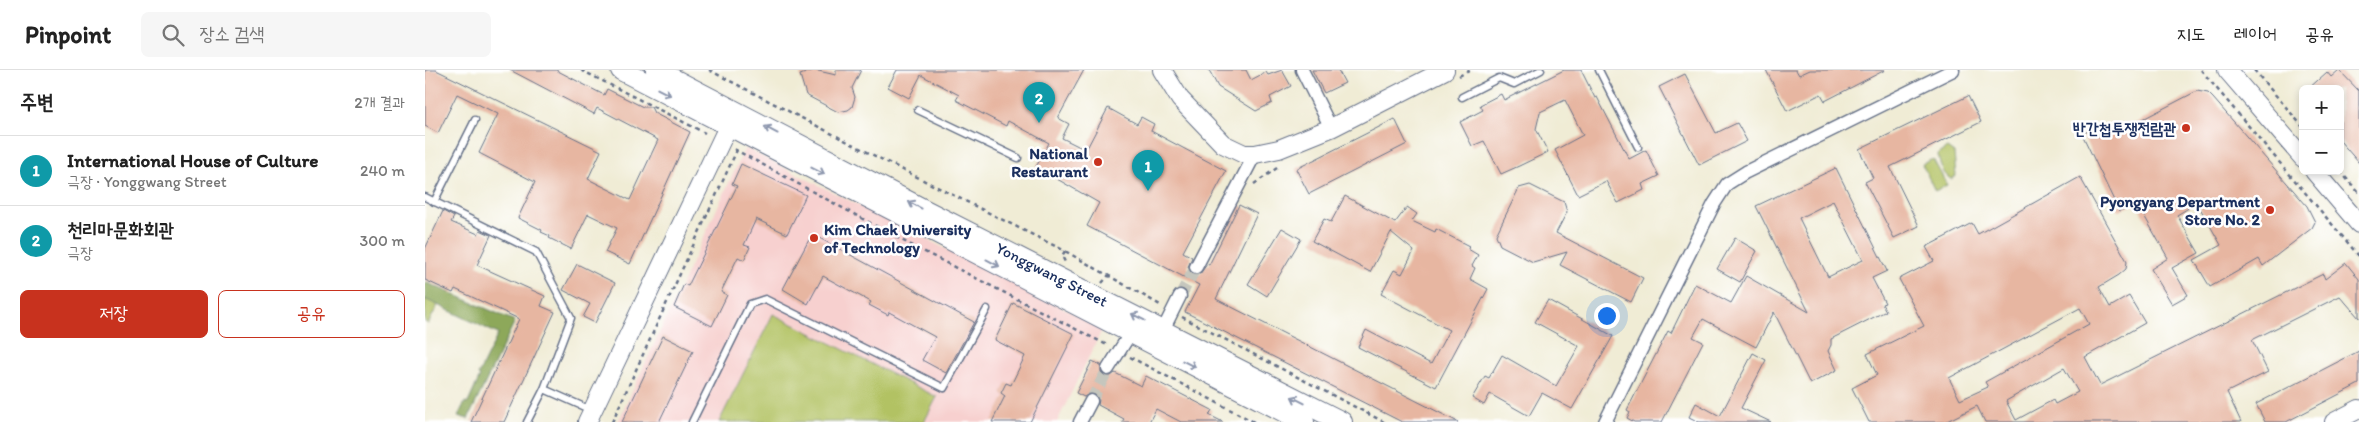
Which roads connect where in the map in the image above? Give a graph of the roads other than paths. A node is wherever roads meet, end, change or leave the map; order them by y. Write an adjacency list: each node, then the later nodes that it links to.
1 (621, 70): 14 (main road, Yonggwang Street, one-way to 14)
2 (657, 70): 14 (main road, Yonggwang Street)
3 (1163, 70): 18 (street)
4 (1302, 70): 15 (street)
5 (1541, 70): 11 (lane)
6 (1599, 70): 16 (lane)
7 (1953, 70): 10 (street)
8 (2227, 70): 17 (street)
9 (1450, 74): 15 (street)
10 (1936, 74): 39 (street)
11 (1462, 97)
12 (918, 110): 19 (lane)
13 (475, 120): 22 (lane)
14 (728, 126): 27 (main road, Yonggwang Street, one-way to 14); 28 (main road, Yonggwang Street, one-way to 28); 33 (street)
15 (1331, 128): 18 (street)
16 (1638, 147)
17 (2299, 153)
18 (1255, 154): 24 (street)
19 (1018, 158)
20 (2317, 175): 23 (street)
21 (425, 197): 22 (lane)
22 (434, 202): 30 (lane)
23 (2359, 224)
24 (1197, 267)
25 (1180, 296): 27 (street)
26 (987, 309): 35 (lane)
27 (1163, 330): 38 (main road, Yonggwang Street, one-way to 27)
28 (1130, 334): 29 (street); 37 (main road, Yonggwang Street, one-way to 37)
29 (1108, 369)
30 (544, 389): 33 (lane); 34 (lane)
31 (1091, 401): 36 (street)
32 (2359, 409): 40 (street)
33 (589, 416)
34 (527, 422)
35 (692, 422)
36 (1080, 422)
37 (1304, 422)
38 (1341, 422)
39 (1605, 422)
40 (2333, 422)

